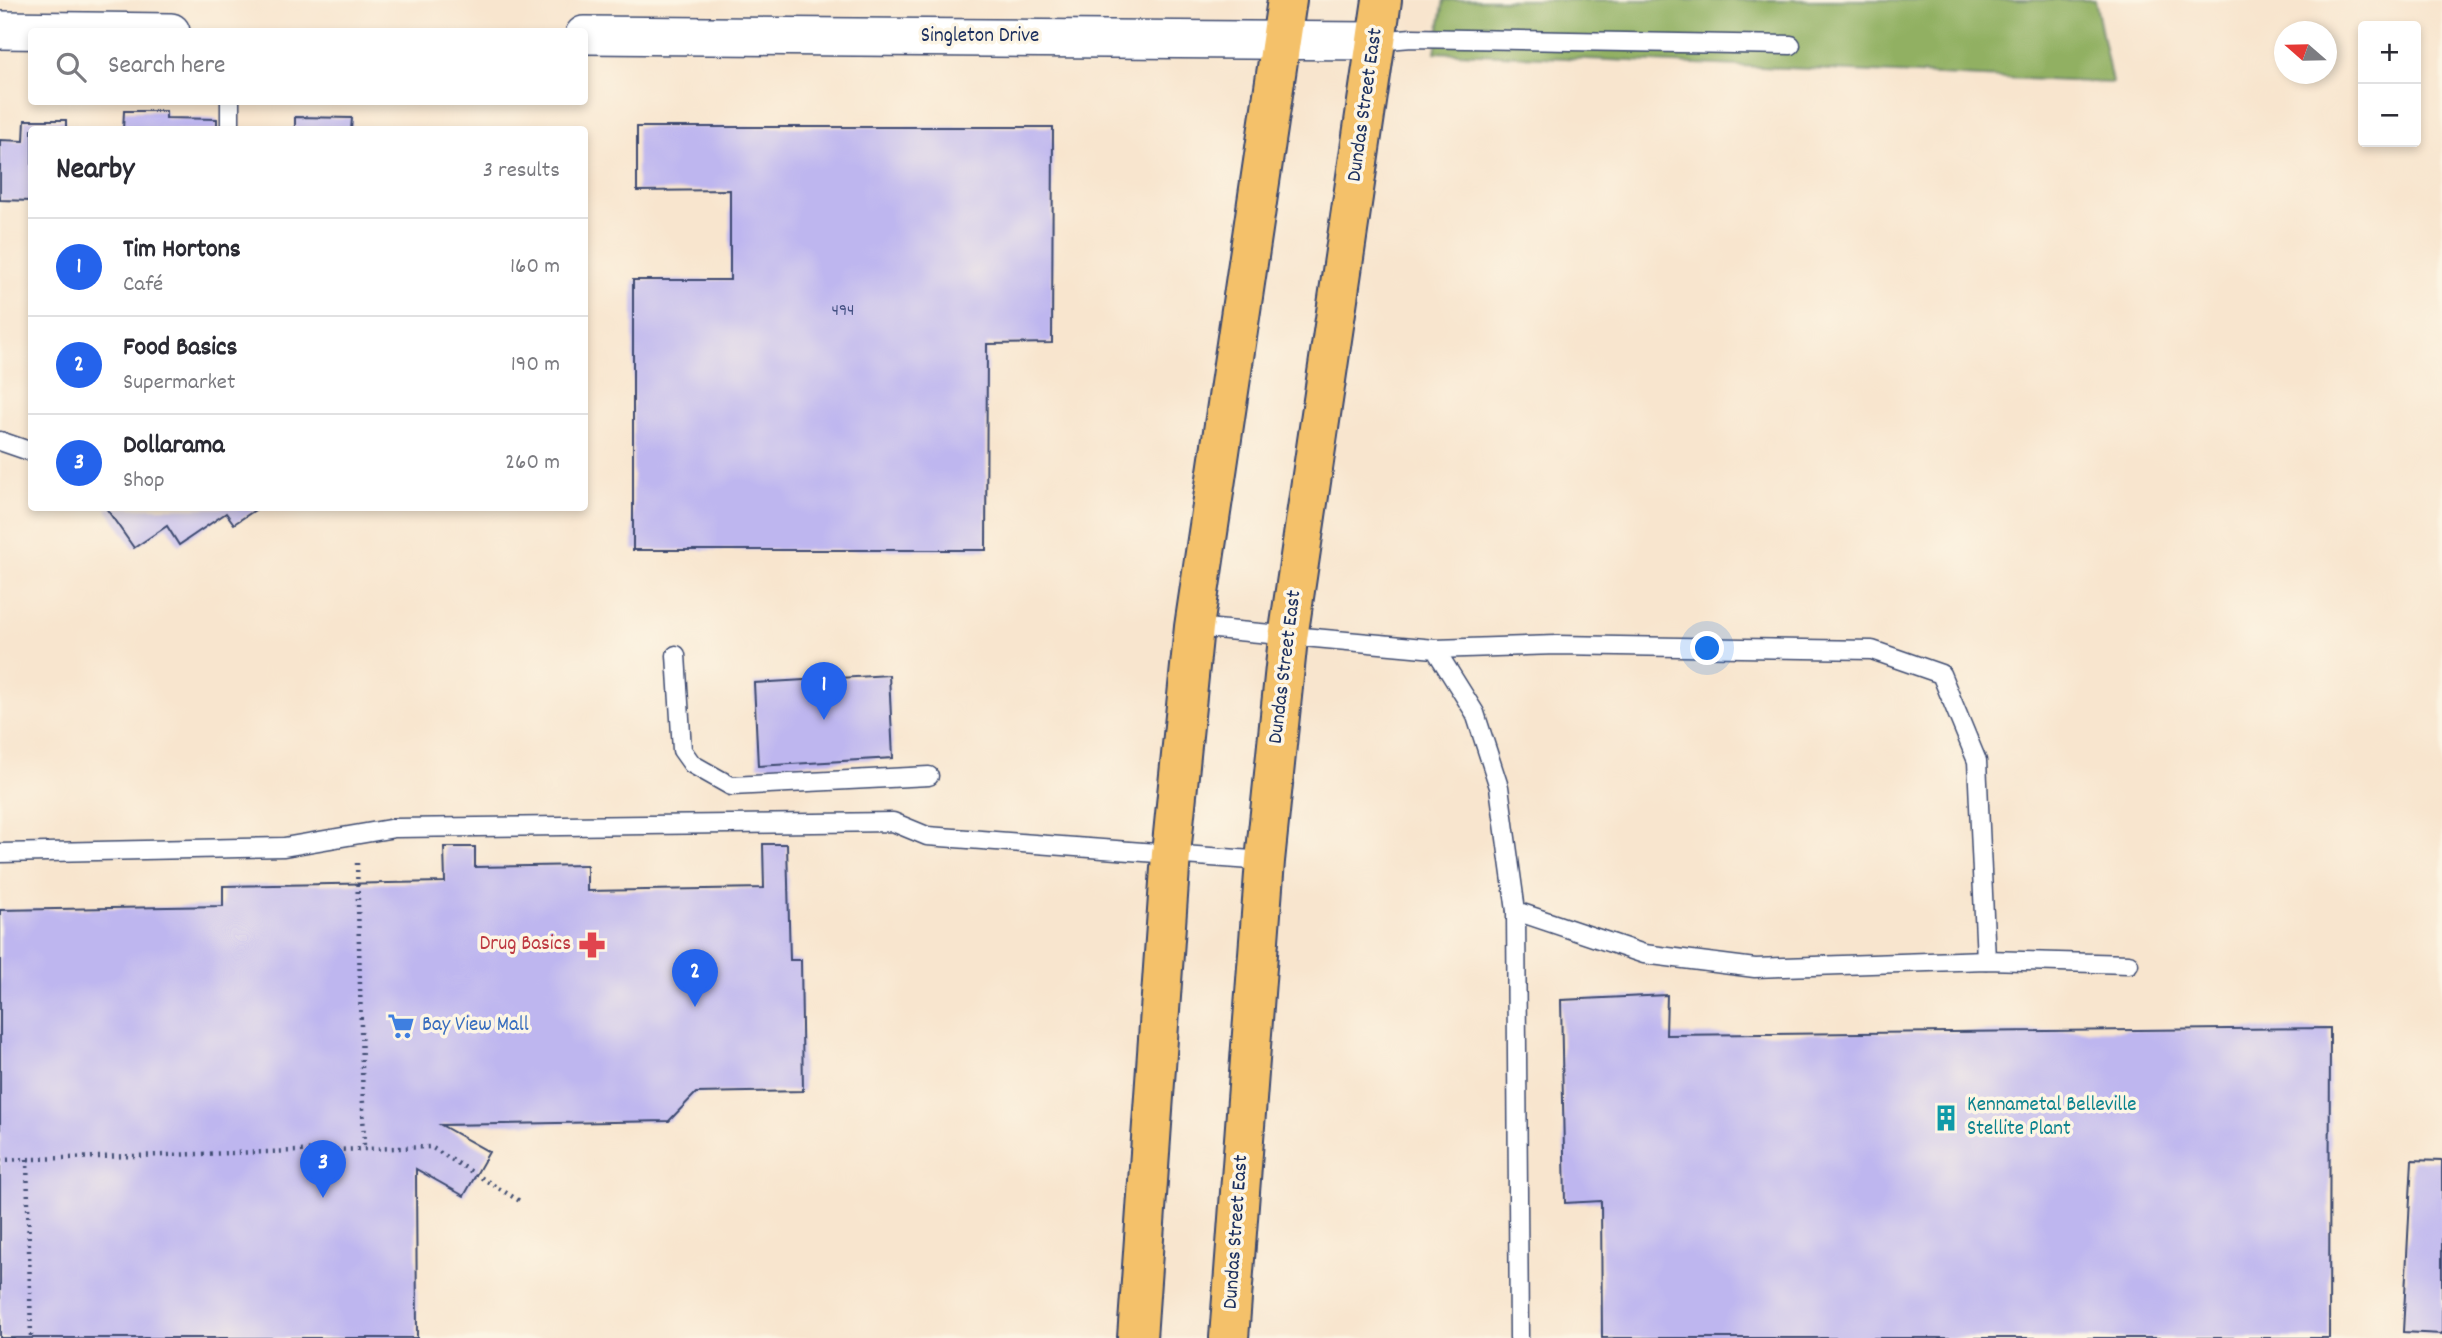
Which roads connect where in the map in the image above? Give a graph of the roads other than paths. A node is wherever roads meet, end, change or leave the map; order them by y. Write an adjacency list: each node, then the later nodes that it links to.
1 (1287, 0): 6 (main road)
2 (1382, 0): 7 (main road, Dundas Street East)
3 (0, 30): 4 (street)
4 (28, 30)
5 (588, 34): 6 (street, Singleton Drive)
6 (1280, 40): 7 (street, Singleton Drive); 13 (main road)
7 (1375, 41): 8 (lane); 14 (main road, Dundas Street East)
8 (1791, 45)
9 (230, 105): 10 (lane)
10 (230, 126)
11 (0, 441): 12 (lane)
12 (28, 451)
13 (1194, 628): 14 (lane); 19 (main road)
14 (1288, 638): 15 (lane); 20 (main road, Dundas Street East)
15 (1435, 649): 21 (lane); 22 (lane)
16 (676, 655): 17 (lane)
17 (929, 776)
18 (0, 853): 19 (lane)
19 (1171, 854): 20 (lane); 24 (main road)
20 (1265, 861): 25 (main road, Dundas Street East)
21 (1516, 911): 22 (lane); 26 (lane)
22 (1986, 960): 23 (lane)
23 (2129, 964)
24 (1137, 1338)
25 (1229, 1338)
26 (1519, 1338)

